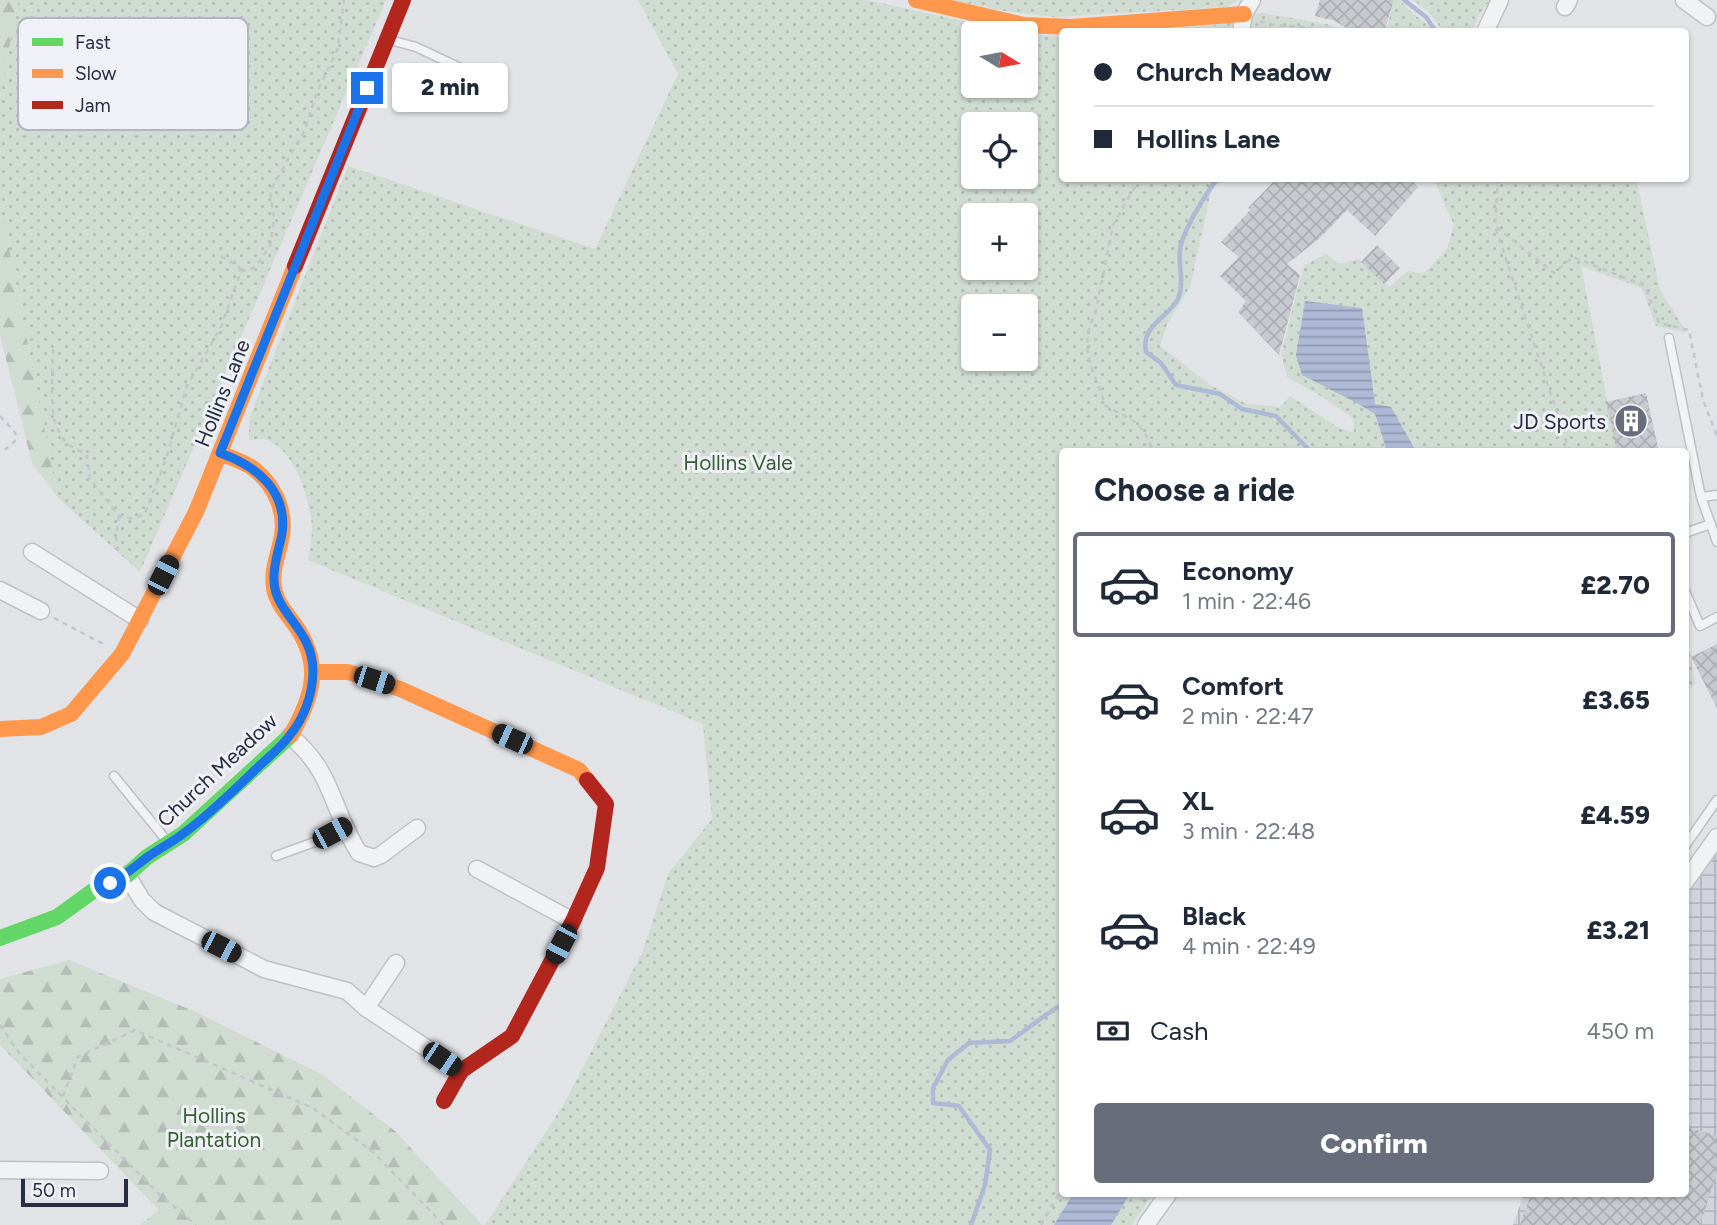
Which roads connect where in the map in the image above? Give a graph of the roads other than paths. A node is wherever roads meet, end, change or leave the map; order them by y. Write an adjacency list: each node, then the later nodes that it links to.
1 (404, 0): 9 (street, Hollins Lane)
2 (916, 0): 5 (street)
3 (1500, 0): 8 (street)
4 (1684, 0): 6 (street)
5 (1248, 7): 7 (street)
6 (1707, 17)
7 (1242, 28)
8 (1487, 28)
9 (387, 39): 10 (lane); 12 (street, Hollins Lane)
10 (503, 88)
11 (1669, 338): 14 (lane)
12 (220, 453): 23 (street, Hollins Lane); 24 (street, Church Meadow)
13 (1717, 495): 14 (lane)
14 (1701, 497): 15 (lane)
15 (1711, 524): 16 (lane); 17 (lane)
16 (1689, 532)
17 (1717, 542)
18 (32, 552): 23 (street)
19 (0, 590): 21 (street)
20 (1689, 600): 22 (lane)
21 (41, 611)
22 (1717, 617)
23 (140, 620): 25 (street, Hollins Lane)
24 (313, 672): 26 (street, Church Meadow); 38 (street)
25 (0, 729)
26 (290, 736): 29 (street); 33 (street, Church Meadow)
27 (114, 776): 33 (lane)
28 (1717, 800): 32 (lane)
29 (345, 827): 30 (street); 34 (lane)
30 (417, 828)
31 (1717, 838): 37 (street)
32 (1689, 840)
33 (169, 844): 36 (street, Church Meadow)
34 (276, 856)
35 (477, 869): 38 (street)
36 (127, 876): 39 (street, Church Meadow); 41 (street)
37 (1689, 876)
38 (573, 921): 42 (street)
39 (0, 938)
40 (396, 963): 41 (street)
41 (366, 1008): 42 (street)
42 (461, 1072): 43 (street)
43 (444, 1101)
44 (0, 1170): 45 (street)
45 (100, 1171)
46 (1166, 1197): 47 (street)
47 (1146, 1225)

